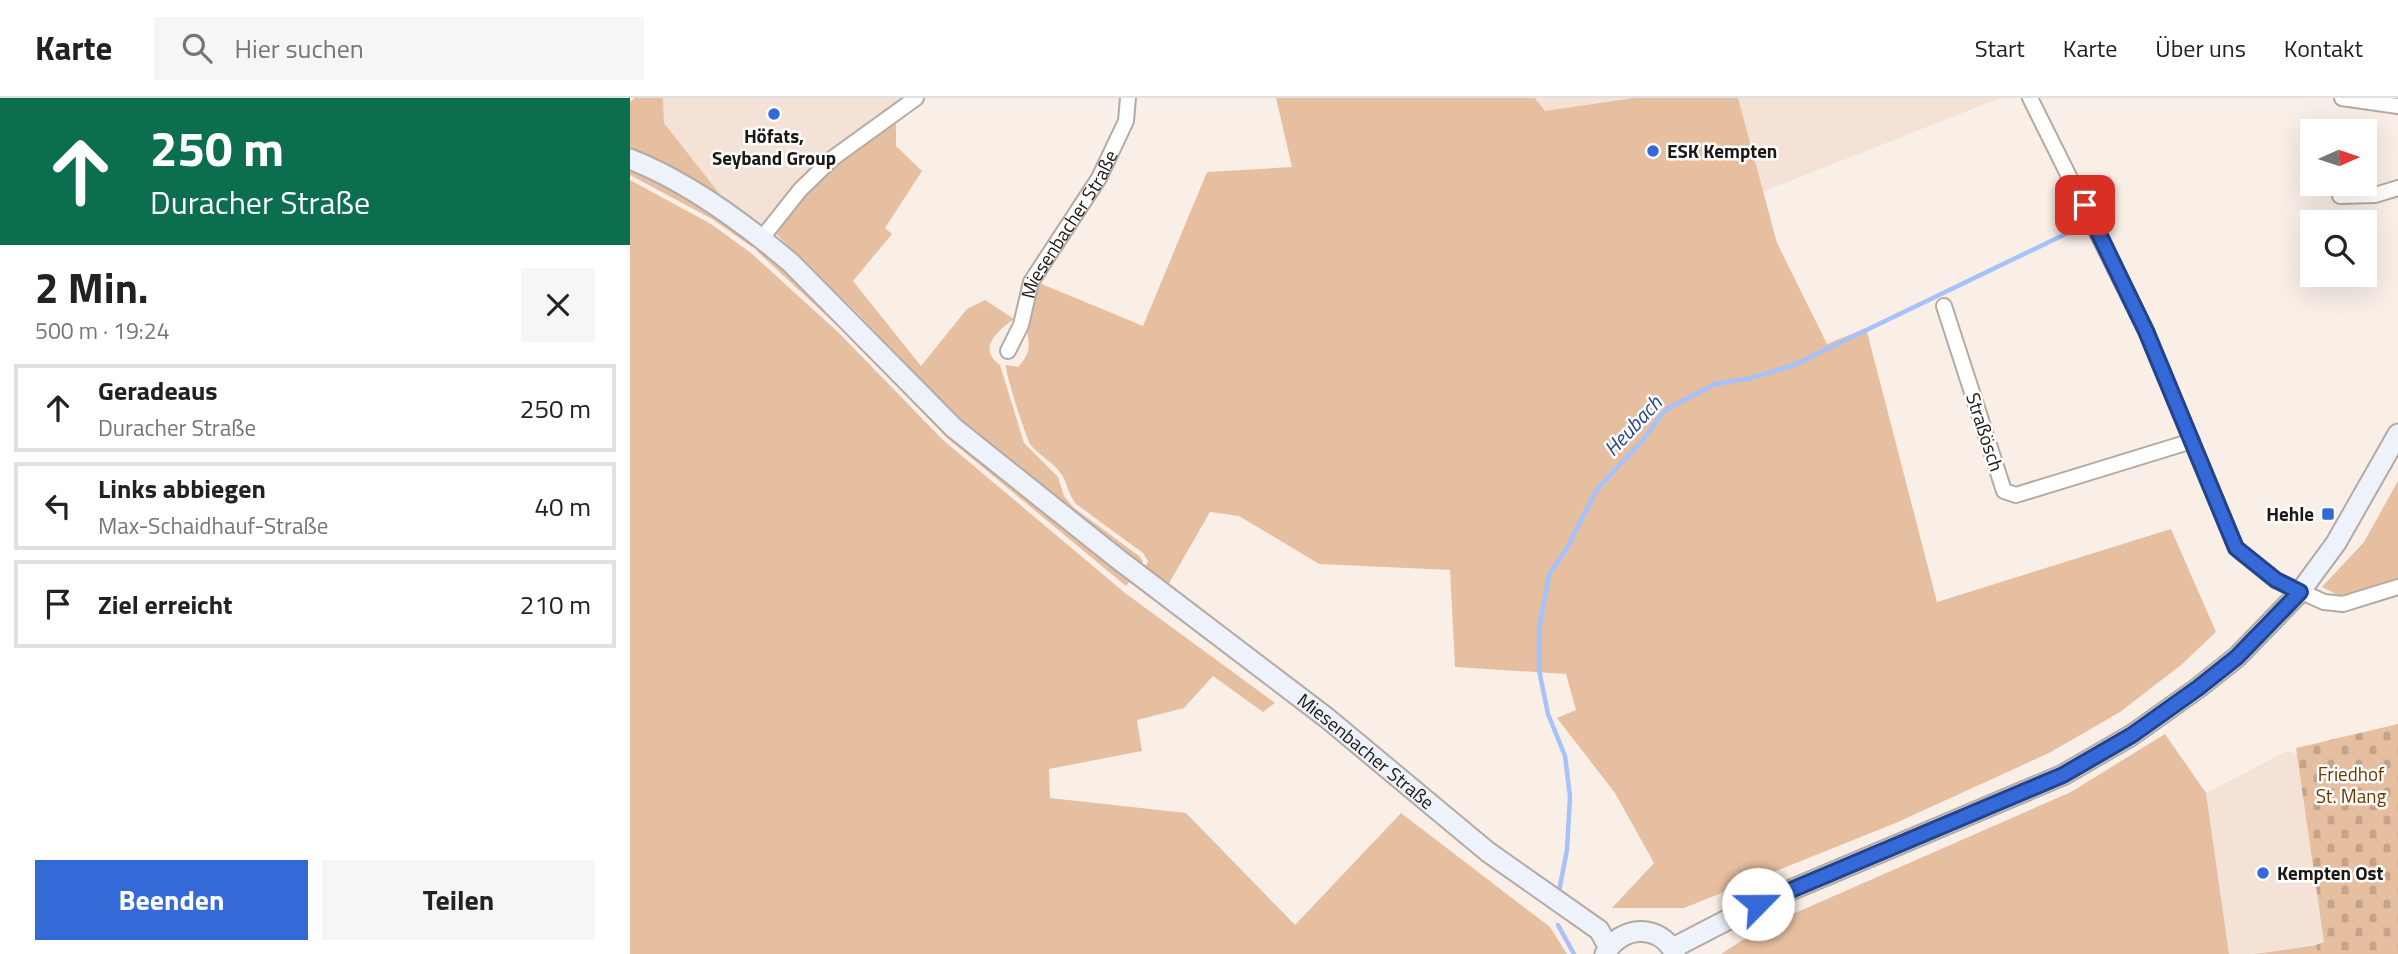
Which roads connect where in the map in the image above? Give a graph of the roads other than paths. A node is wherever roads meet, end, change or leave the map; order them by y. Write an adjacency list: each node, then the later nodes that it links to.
1 (916, 98): 9 (street)
2 (1128, 98): 11 (street, Miesenbacher Straße)
3 (2030, 98): 13 (street)
4 (2342, 98): 5 (street)
5 (2398, 106)
6 (630, 159): 9 (street, Miesenbacher Straße)
7 (2398, 188): 8 (street)
8 (2377, 194)
9 (762, 238): 16 (street, Miesenbacher Straße)
10 (1944, 306): 13 (street, Straßösch)
11 (1008, 351)
12 (2398, 434): 14 (street)
13 (2192, 442): 14 (street)
14 (2303, 587): 15 (street); 17 (street)
15 (2398, 587)
16 (1607, 951): 17 (street)
17 (1674, 951)

